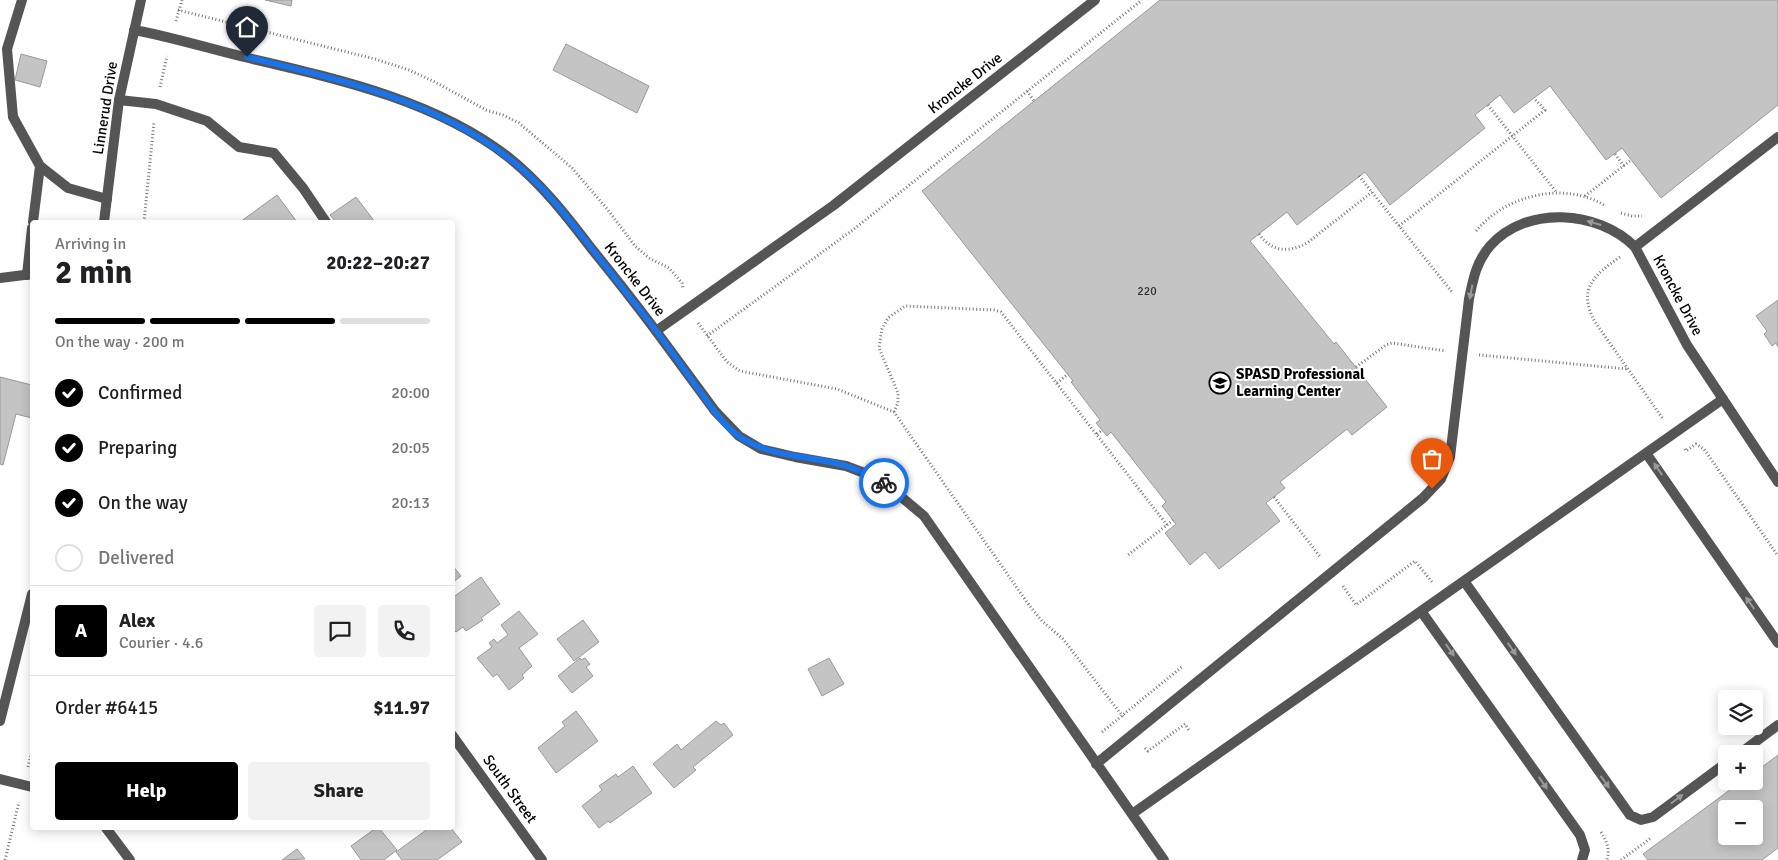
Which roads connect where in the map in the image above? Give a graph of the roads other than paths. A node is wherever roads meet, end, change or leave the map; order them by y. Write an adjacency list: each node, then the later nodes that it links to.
1 (22, 0): 7 (street)
2 (141, 0): 4 (street, Linnerud Drive)
3 (1095, 0): 15 (street, Kroncke Drive)
4 (134, 30): 5 (street, Linnerud Drive); 15 (street, Kroncke Drive)
5 (119, 100): 8 (street, Linnerud Drive); 11 (street)
6 (1778, 137): 12 (street, Kroncke Drive)
7 (40, 166): 8 (street); 9 (street)
8 (106, 199): 10 (street, Linnerud Drive)
9 (33, 220)
10 (104, 220)
11 (325, 220)
12 (1635, 247): 16 (street, Kroncke Drive); 27 (street, one-way to 27)
13 (30, 275): 14 (street)
14 (0, 278)
15 (656, 331): 27 (street)
16 (1723, 399): 17 (street); 18 (street, Kroncke Drive)
17 (1646, 453): 19 (street); 22 (street, one-way to 17)
18 (1778, 482)
19 (1464, 581): 21 (street); 28 (street, one-way to 28)
20 (30, 602): 23 (street)
21 (1422, 610): 31 (street); 36 (street, one-way to 36)
22 (1778, 643)
23 (0, 721)
24 (1778, 725): 26 (street)
25 (455, 739): 34 (street, South Street)
26 (1751, 745)
27 (1096, 764): 31 (street)
28 (1718, 769)
29 (0, 779): 30 (street)
30 (30, 786)
31 (1132, 814): 35 (street)
32 (108, 830): 33 (street)
33 (130, 860)
34 (542, 860)
35 (1164, 860)
36 (1582, 860)

